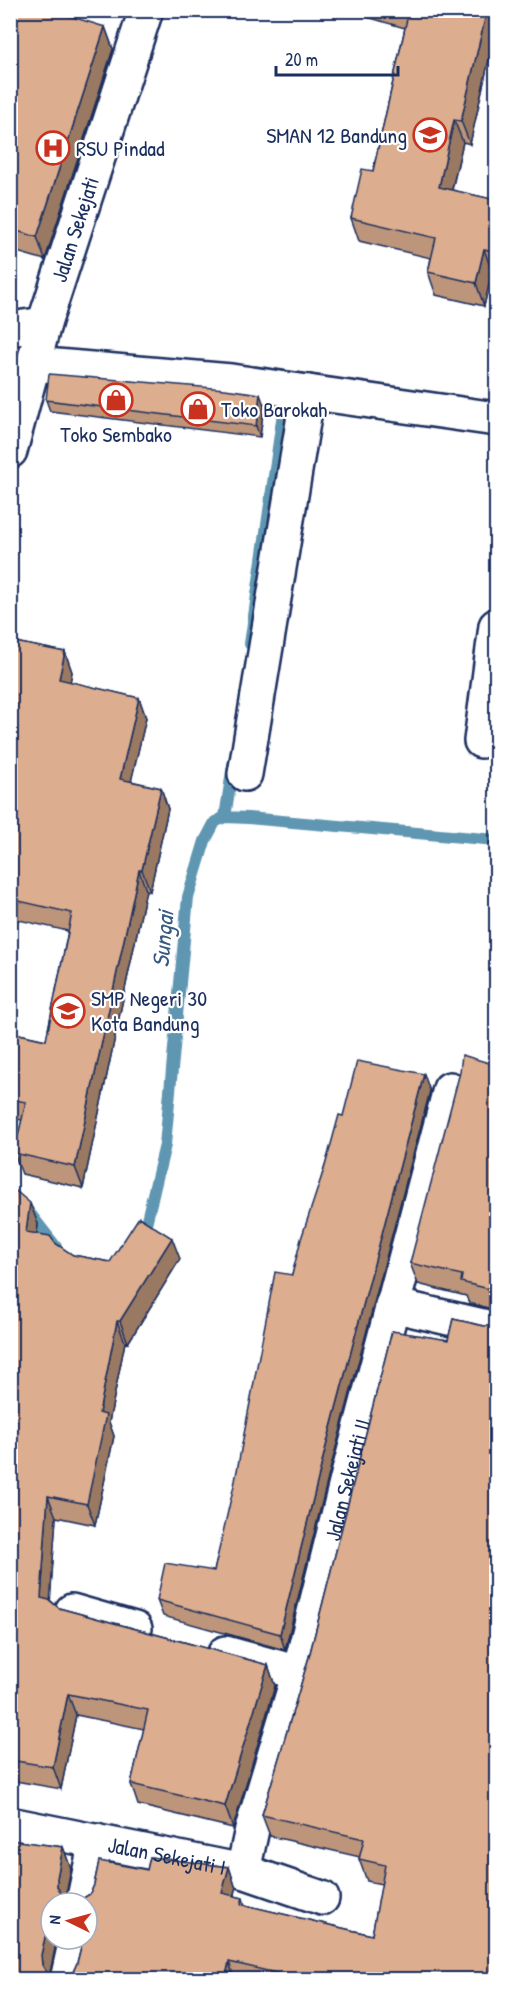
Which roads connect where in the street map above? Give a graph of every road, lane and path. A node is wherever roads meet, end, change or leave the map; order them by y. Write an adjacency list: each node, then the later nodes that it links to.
1 (146, 10): 2 (street, Jalan Sekejati)
2 (44, 324): 3 (street); 4 (street, Jalan Sekejati)
3 (10, 329)
4 (33, 364): 5 (street); 7 (street, Jalan Sekejati)
5 (308, 392): 6 (street); 10 (street)
6 (496, 418)
7 (10, 451)
8 (496, 626): 9 (street)
9 (480, 741)
10 (245, 774)
11 (450, 1089): 12 (street, Jalan Sekejati II)
12 (392, 1305): 13 (street); 17 (street, Jalan Sekejati II)
13 (496, 1329)
14 (72, 1611): 15 (street)
15 (167, 1638)
16 (200, 1647): 17 (street)
17 (299, 1673): 20 (street, Jalan Sekejati II)
18 (10, 1824): 19 (street, Jalan Sekejati I)
19 (96, 1841): 20 (street, Jalan Sekejati I); 21 (street)
20 (243, 1871): 22 (street, Jalan Sekejati I)
21 (86, 1891)
22 (322, 1898)
23 (74, 1951): 24 (street)
24 (68, 1980)

